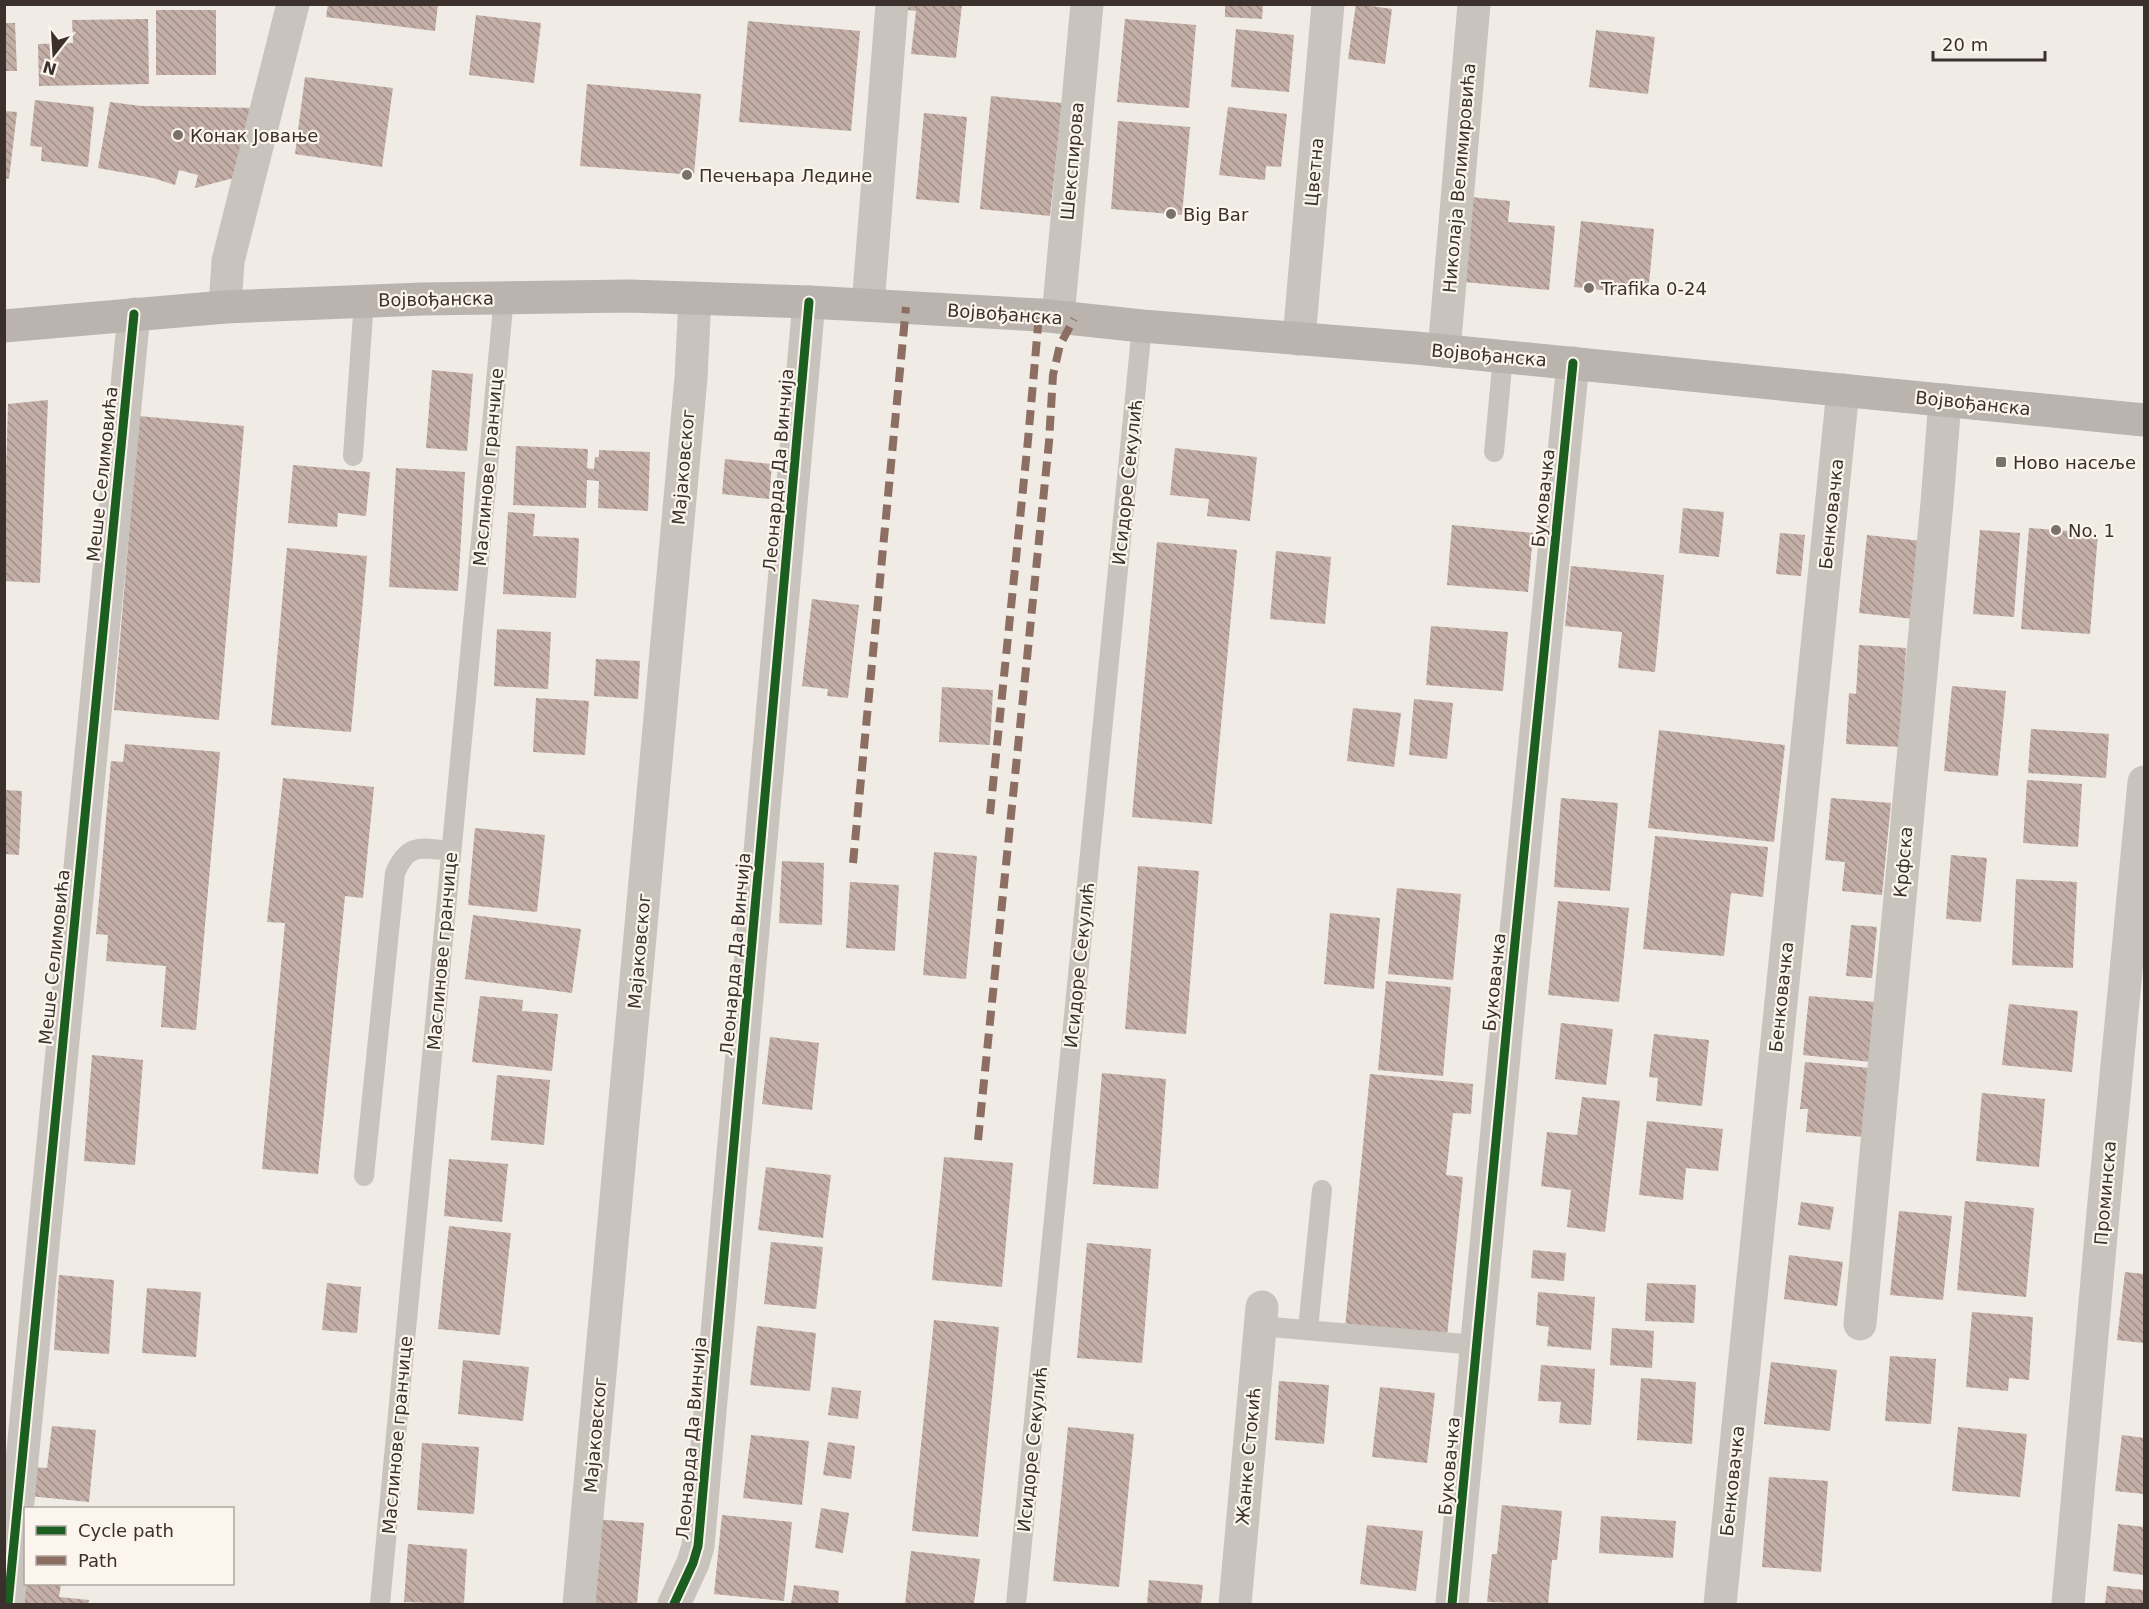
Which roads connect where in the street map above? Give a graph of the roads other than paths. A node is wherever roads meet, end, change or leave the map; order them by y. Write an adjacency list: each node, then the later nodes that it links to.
1 (293, 4): 11 (street)
2 (892, 4): 10 (street)
3 (1087, 4): 13 (street, Шекспирова)
4 (1328, 4): 16 (street, Цветна)
5 (1474, 4): 17 (street, Николаја Велимировића)
6 (504, 297): 7 (main road, Војвођанска); 8 (main road, Војвођанска); 26 (lane, Маслинове гранчице)
7 (695, 298): 9 (main road, Војвођанска); 35 (street, Мајаковског)
8 (363, 300): 11 (main road, Војвођанска); 24 (lane)
9 (809, 302): 10 (main road, Војвођанска); 36 (street, Леонарда Да Винчија)
10 (868, 305): 13 (main road, Војвођанска)
11 (225, 307): 12 (main road, Војвођанска)
12 (134, 314): 14 (main road, Војвођанска); 33 (street, Меше Селимовића)
13 (1058, 317): 15 (main road, Војвођанска)
14 (4, 326)
15 (1142, 326): 16 (main road, Војвођанска); 37 (lane, Исидоре Секулић)
16 (1299, 339): 17 (main road, Војвођанска)
17 (1444, 351): 18 (main road, Војвођанска)
18 (1503, 357): 19 (main road, Војвођанска); 23 (lane)
19 (1574, 363): 20 (main road, Војвођанска); 32 (street, Буковачка)
20 (1843, 390): 21 (main road, Војвођанска); 40 (street, Бенковачка)
21 (1945, 400): 22 (main road, Војвођанска); 30 (street, Крфска)
22 (2145, 420)
23 (1494, 452)
24 (353, 456)
25 (2145, 782): 41 (street, Проминска)
26 (451, 851): 27 (lane); 34 (lane, Маслинове гранчице)
27 (364, 1176)
28 (1322, 1190): 31 (lane)
29 (1261, 1316): 31 (lane); 38 (street, Жанке Стокић)
30 (1860, 1324)
31 (1308, 1329): 32 (lane)
32 (1476, 1345): 39 (street, Буковачка)
33 (8, 1605)
34 (380, 1605)
35 (579, 1605)
36 (674, 1605)
37 (1016, 1605)
38 (1235, 1605)
39 (1452, 1605)
40 (1720, 1605)
41 (2068, 1605)

